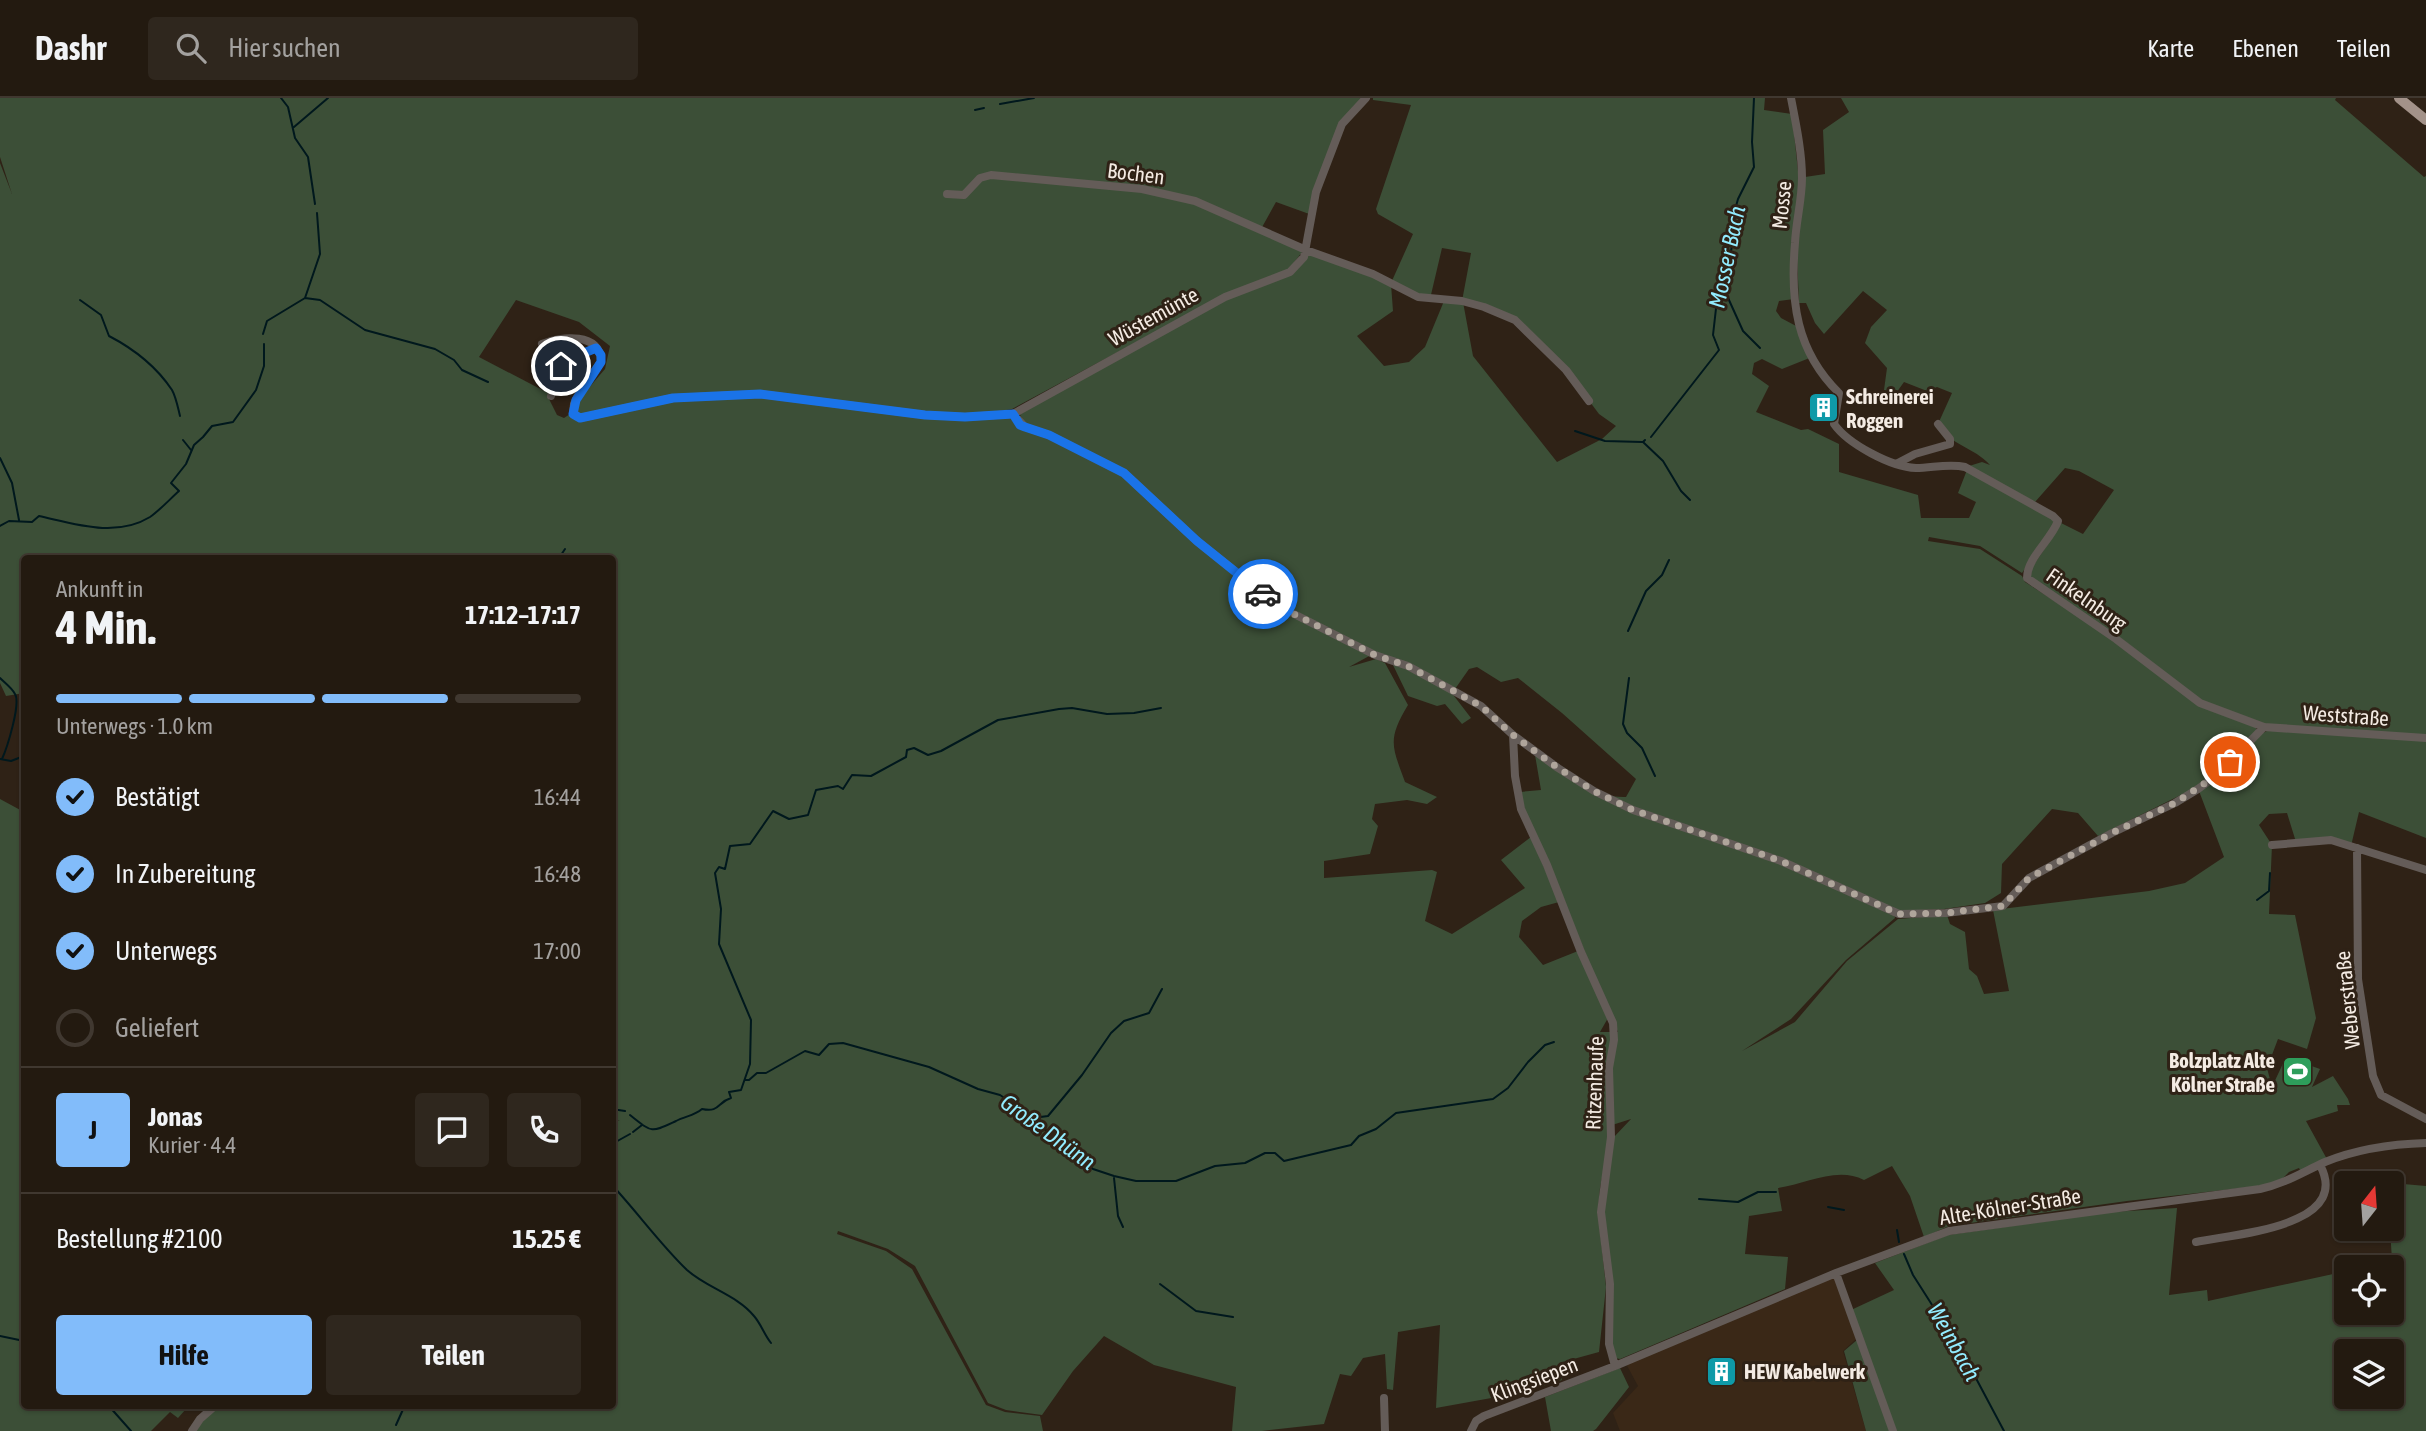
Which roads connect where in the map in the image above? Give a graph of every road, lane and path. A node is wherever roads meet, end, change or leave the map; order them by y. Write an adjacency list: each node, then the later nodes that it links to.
1 (1366, 98): 6 (street)
2 (1791, 98): 7 (street, Mosse)
3 (2399, 98): 4 (main road)
4 (2426, 120)
5 (947, 194): 6 (street, Bochen)
6 (1306, 250): 11 (street); 12 (street, Wüstemünte)
7 (1796, 317): 14 (street, Finkelnburg)
8 (542, 344): 9 (street)
9 (596, 348): 10 (street); 12 (street)
10 (551, 396)
11 (1590, 401)
12 (1013, 414): 16 (street)
13 (1938, 424): 14 (street)
14 (1896, 464): 15 (street, Finkelnburg)
15 (2264, 727): 16 (street); 17 (street, Weststraße)
16 (1513, 735): 26 (street, Ritzenhaufe)
17 (2426, 738)
18 (2272, 845): 19 (street)
19 (2357, 848): 20 (street); 21 (street, Weberstraße)
20 (2426, 870)
21 (2426, 1119)
22 (2426, 1143): 23 (street, Alte-Kölner-Straße)
23 (2320, 1165): 24 (street); 25 (street, Alte-Kölner-Straße)
24 (2196, 1242)
25 (1836, 1272): 26 (street, Alte-Kölner-Straße); 32 (street)
26 (1615, 1366): 31 (street, Klingsiepen)
27 (1384, 1398): 30 (street)
28 (211, 1409): 29 (street)
29 (192, 1431)
30 (1385, 1431)
31 (1471, 1431)
32 (1893, 1431)

